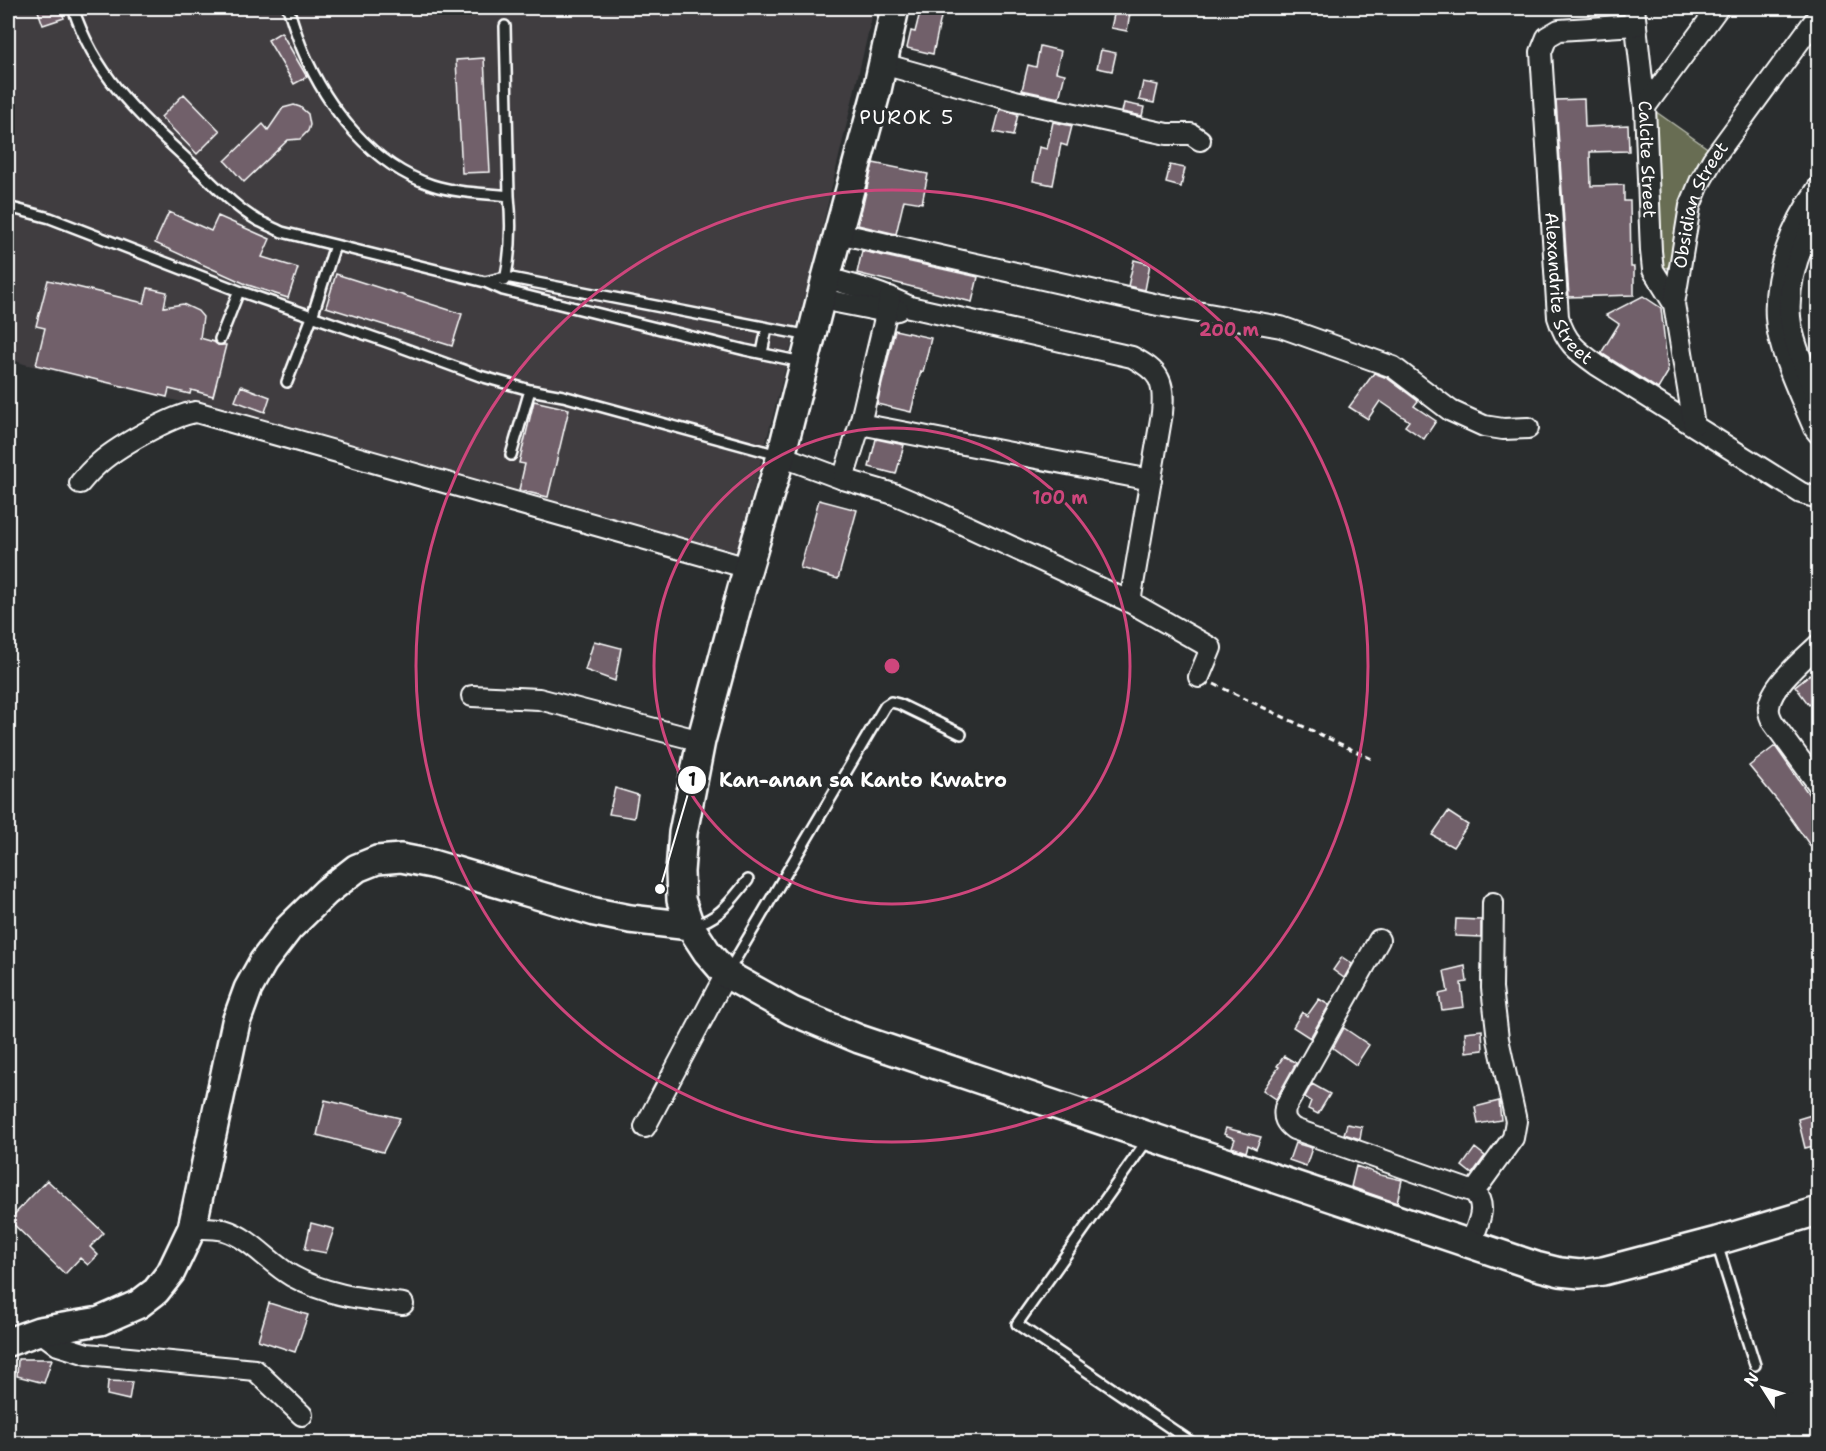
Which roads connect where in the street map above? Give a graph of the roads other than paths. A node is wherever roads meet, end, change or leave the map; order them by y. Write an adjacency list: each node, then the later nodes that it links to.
1 (74, 8): 16 (lane)
2 (288, 8): 12 (lane)
3 (895, 8): 8 (street)
4 (1718, 8): 9 (street)
5 (1635, 16): 9 (street, Calcite Street); 34 (street, Alexandrite Street)
6 (1818, 16): 23 (street, Obsidian Street)
7 (505, 26): 12 (lane)
8 (883, 64): 10 (street); 15 (street)
9 (1645, 107): 23 (street, Calcite Street)
10 (1200, 140)
11 (1818, 188): 36 (street)
12 (509, 196): 17 (lane)
13 (8, 207): 21 (lane)
14 (1818, 215): 32 (street)
15 (838, 233): 19 (street); 35 (street)
16 (335, 245): 18 (lane); 24 (lane)
17 (506, 277): 18 (lane); 20 (lane); 25 (lane)
18 (485, 282): 20 (lane)
19 (823, 289): 22 (street); 26 (street)
20 (503, 290): 28 (lane)
21 (239, 291): 24 (lane); 27 (lane)
22 (888, 304): 33 (street); 40 (street)
23 (1674, 304): 34 (street, Obsidian Street)
24 (312, 317): 30 (lane); 31 (lane)
25 (768, 328): 26 (lane); 28 (lane)
26 (811, 336): 29 (street)
27 (220, 339)
28 (762, 353): 29 (lane)
29 (804, 363): 38 (street)
30 (287, 382)
31 (530, 390): 37 (lane); 38 (lane)
32 (1818, 401)
33 (860, 424): 39 (street); 40 (street)
34 (1694, 425): 42 (street, Alexandrite Street)
35 (1528, 428)
36 (1818, 433)
37 (511, 455)
38 (781, 456): 39 (street); 43 (street)
39 (843, 479): 44 (street)
40 (1151, 480): 44 (street)
41 (80, 483): 43 (street)
42 (1818, 498)
43 (748, 568): 49 (street)
44 (1130, 602): 46 (street)
45 (1818, 645): 50 (street)
46 (1199, 677)
47 (472, 696): 49 (street)
48 (961, 734): 55 (lane)
49 (701, 741): 53 (street)
50 (1818, 784)
51 (748, 880): 53 (lane)
52 (1493, 903): 58 (street)
53 (690, 926): 55 (street); 60 (street)
54 (1379, 940): 58 (street)
55 (726, 974): 56 (street); 57 (street)
56 (645, 1127)
57 (1149, 1137): 62 (street); 68 (lane)
58 (1474, 1192): 62 (street)
59 (1818, 1211): 61 (street)
60 (192, 1228): 63 (street); 64 (street)
61 (1716, 1241): 62 (street); 66 (lane)
62 (1471, 1243)
63 (403, 1304)
64 (39, 1331): 65 (street); 67 (street)
65 (8, 1342)
66 (1755, 1365)
67 (302, 1415)
68 (1194, 1443)

